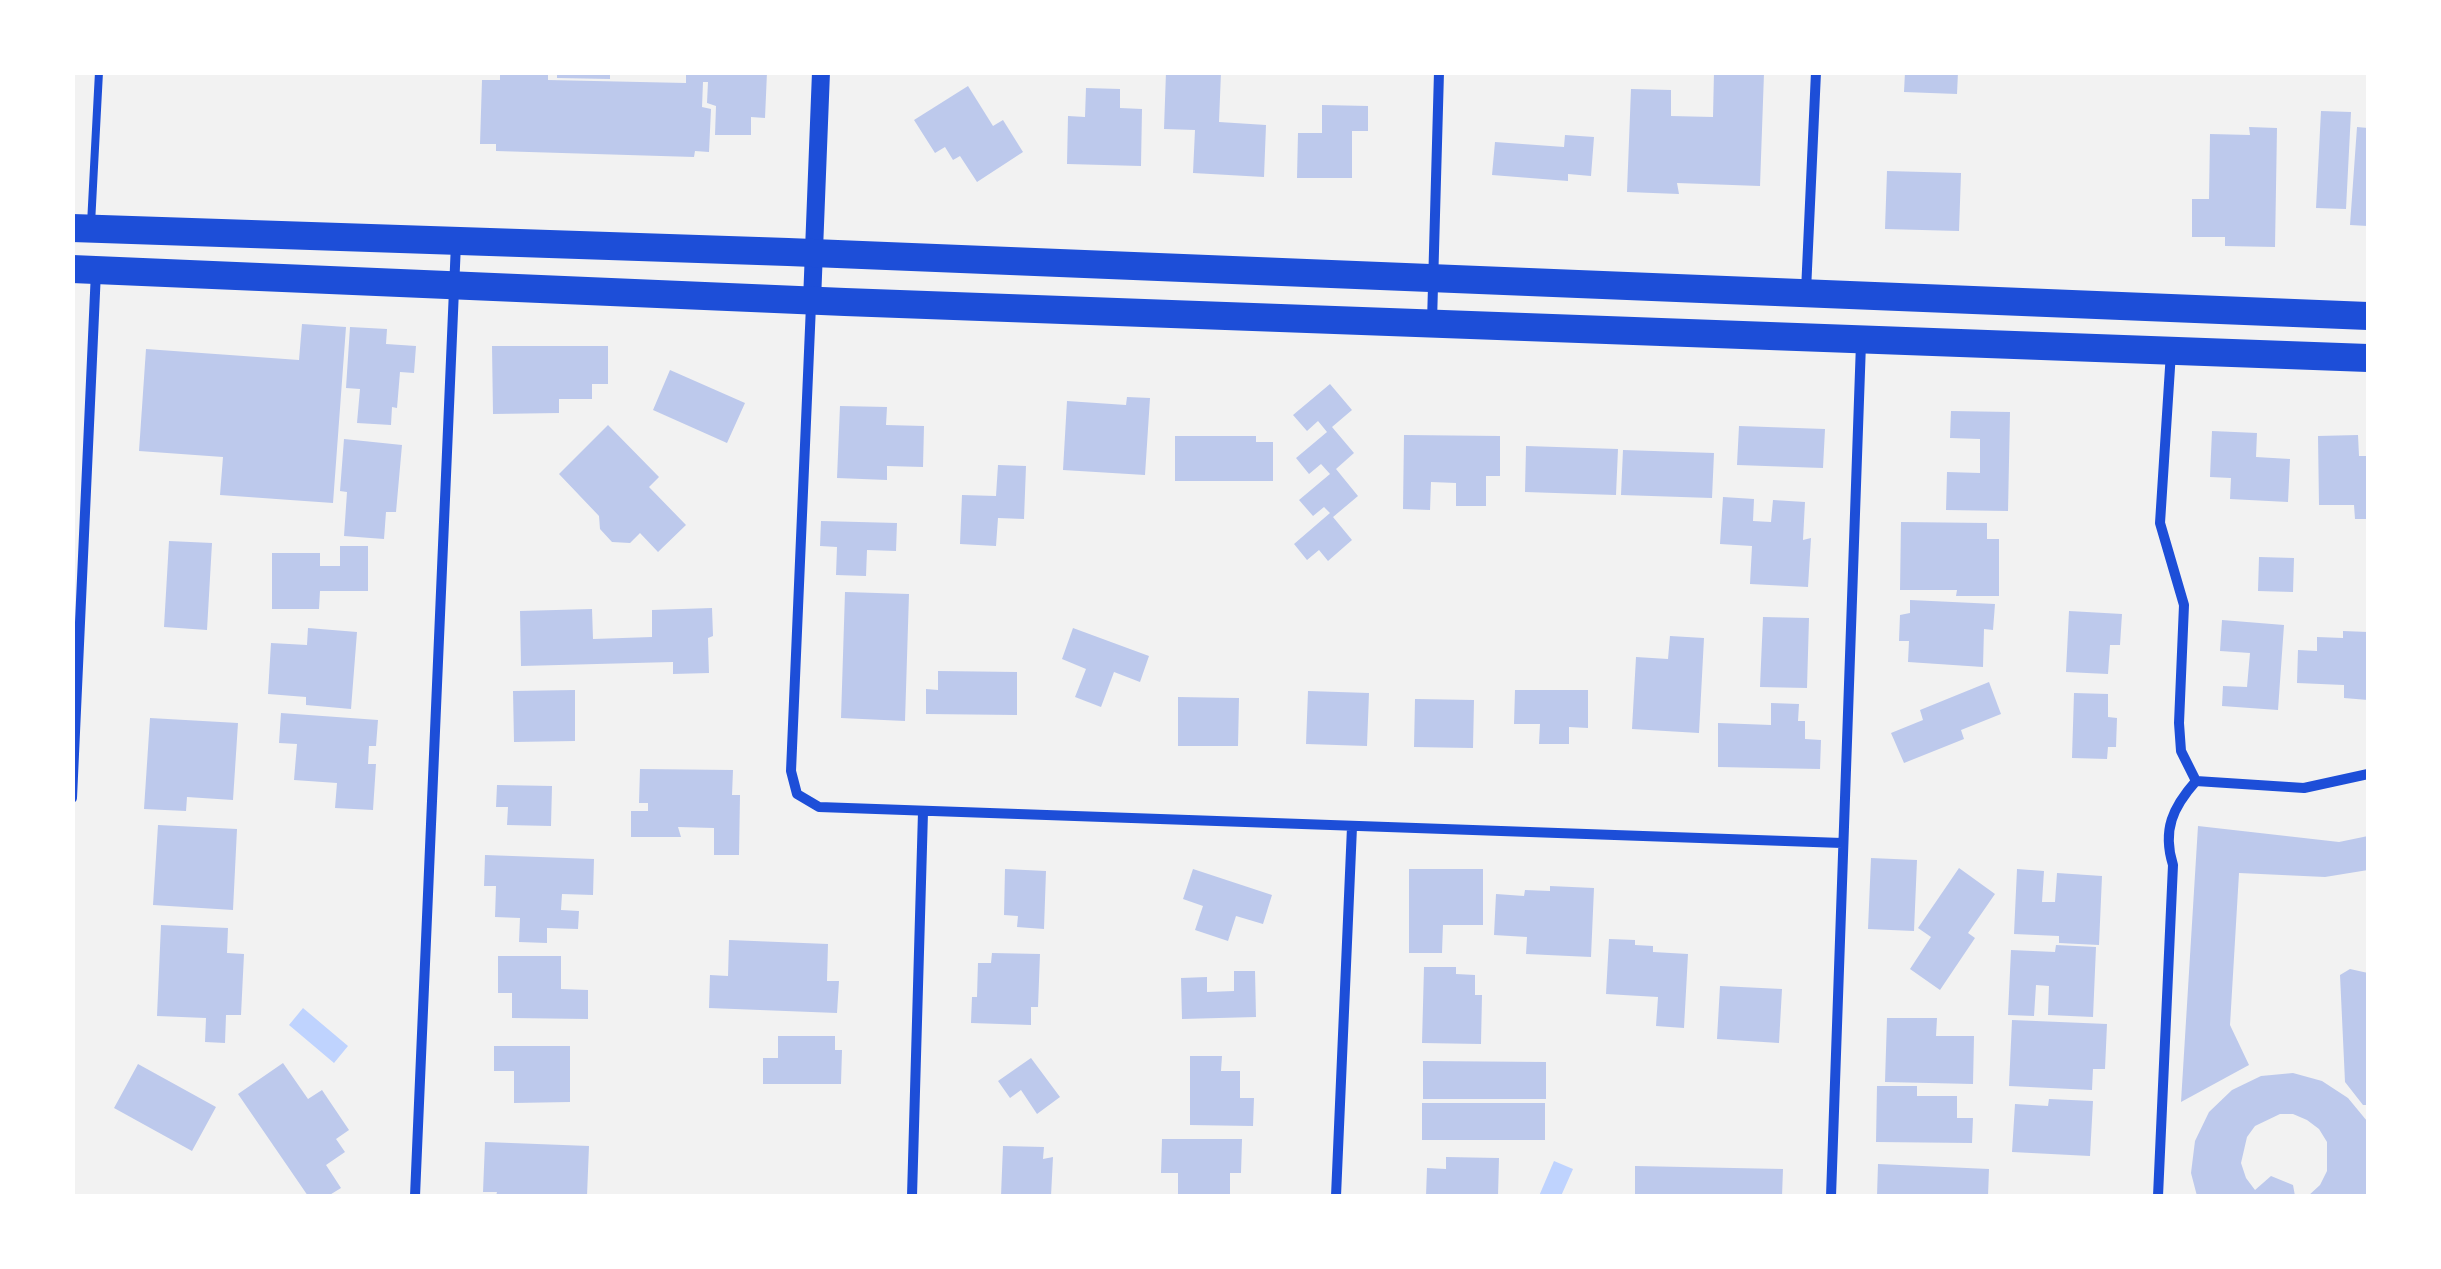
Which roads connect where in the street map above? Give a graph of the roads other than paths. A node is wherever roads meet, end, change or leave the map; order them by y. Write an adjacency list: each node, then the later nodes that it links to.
1 (99, 72): 5 (lane)
2 (821, 72): 7 (street)
3 (1439, 72): 9 (street)
4 (1816, 72): 11 (street)
5 (82, 228): 6 (highway)
6 (456, 241): 7 (highway); 10 (street)
7 (814, 254): 9 (highway); 12 (street)
8 (84, 270): 10 (highway); 20 (street)
9 (1433, 278): 11 (highway); 14 (street)
10 (454, 283): 12 (highway); 24 (street)
11 (1806, 295): 13 (highway)
12 (812, 301): 14 (highway); 21 (street)
13 (2368, 316)
14 (1432, 324): 15 (highway)
15 (1862, 340): 16 (highway); 23 (street)
16 (2171, 351): 17 (highway); 19 (street)
17 (2368, 358)
18 (2368, 774): 19 (street)
19 (2196, 781): 28 (street)
20 (72, 798)
21 (924, 812): 22 (street); 25 (street)
22 (1352, 827): 23 (street); 26 (street)
23 (1842, 844): 27 (street)
24 (416, 1196)
25 (912, 1196)
26 (1336, 1196)
27 (1831, 1196)
28 (2158, 1196)

